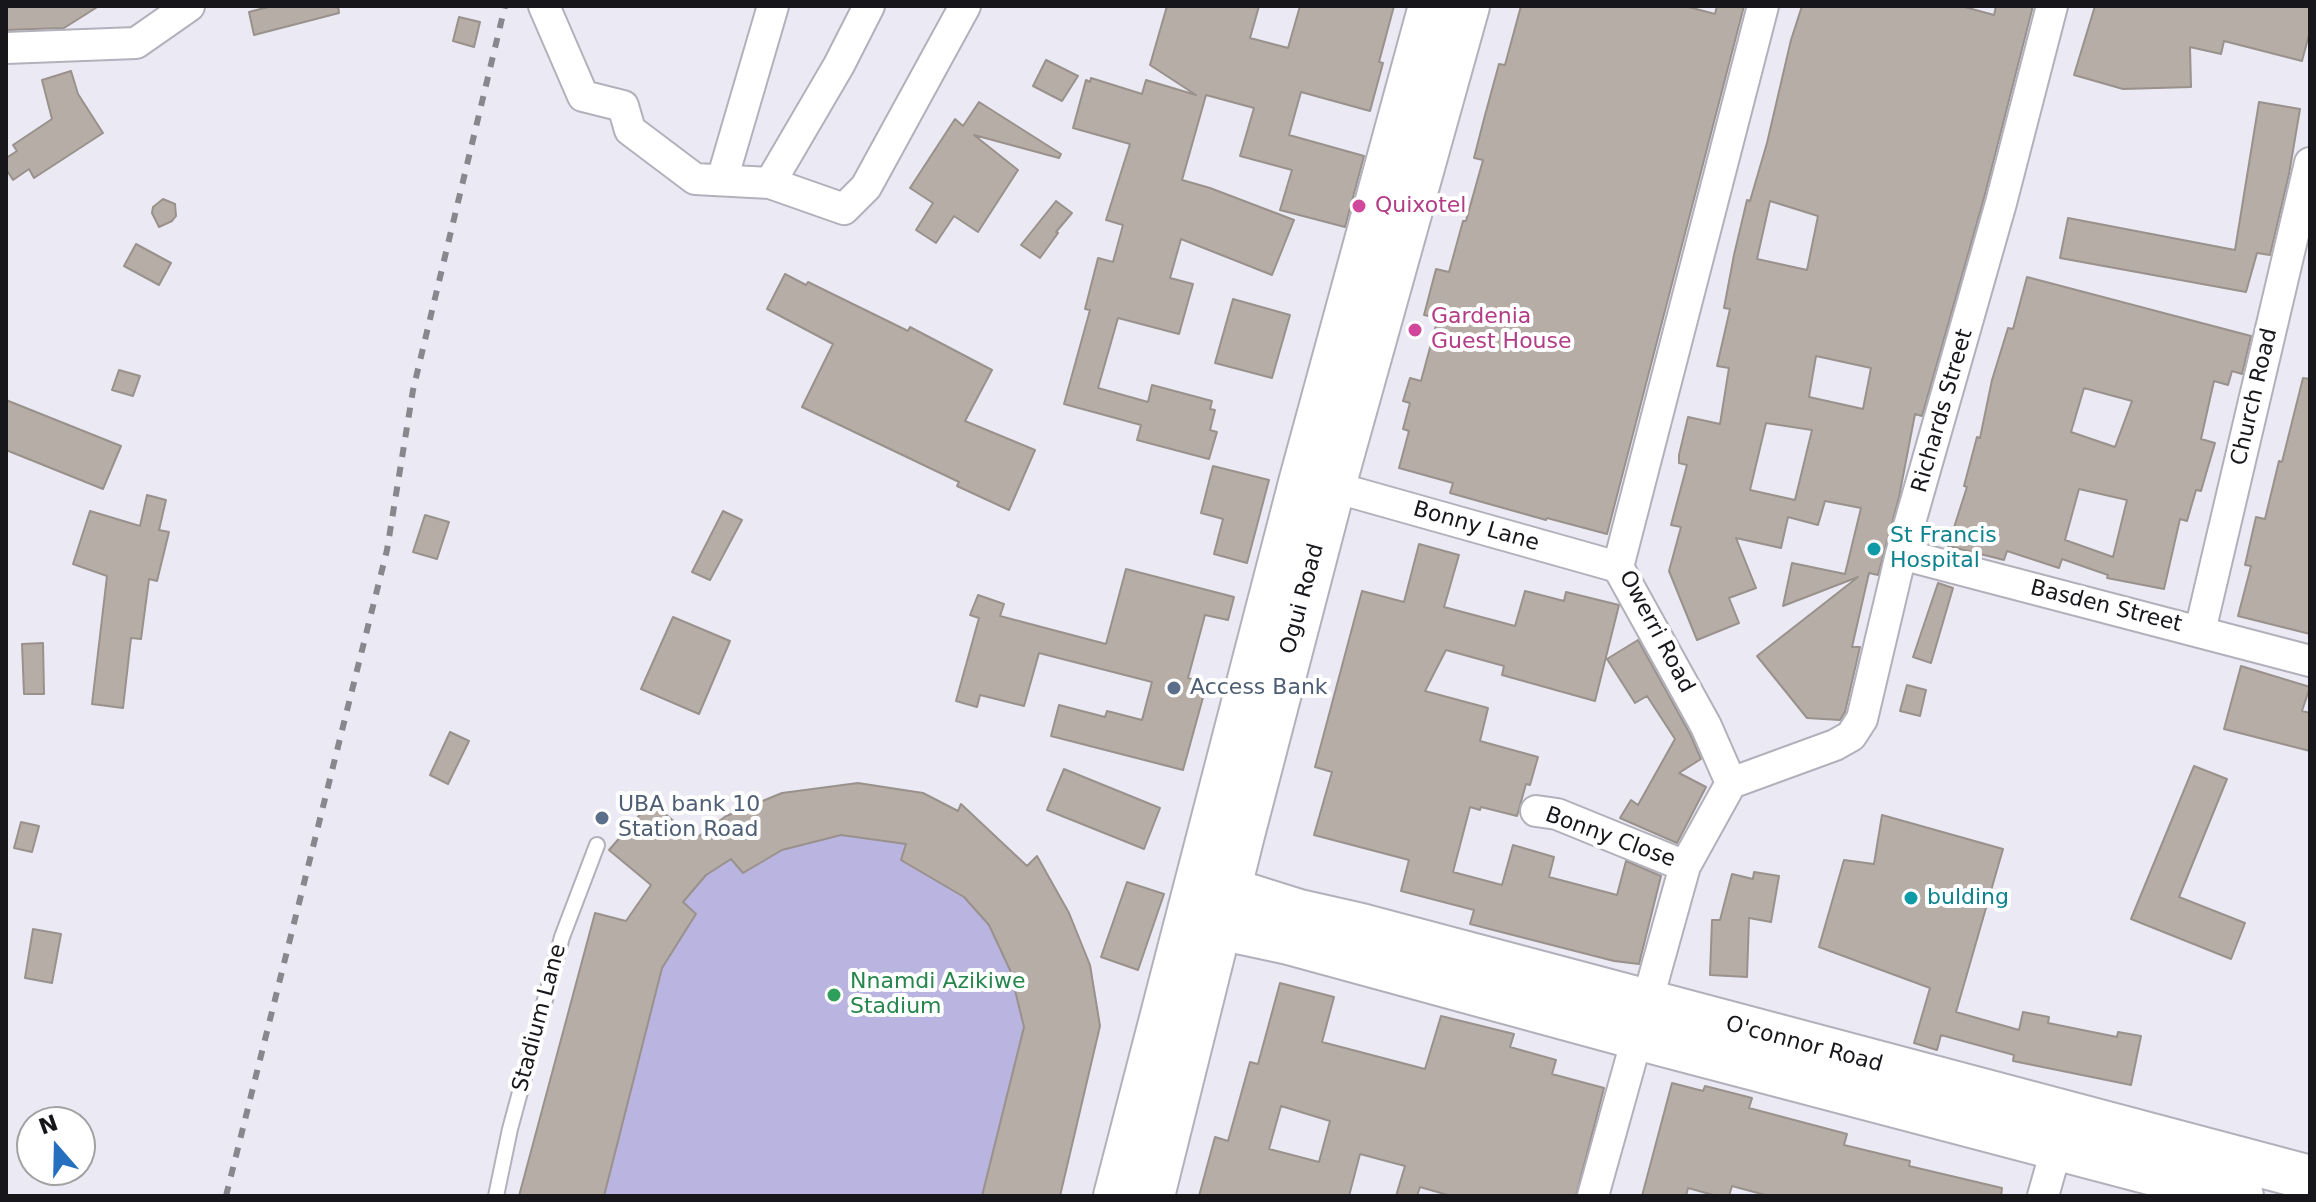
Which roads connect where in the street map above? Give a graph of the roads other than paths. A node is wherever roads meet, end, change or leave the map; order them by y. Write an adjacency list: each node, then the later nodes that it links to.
1 (189, 6): 10 (street)
2 (544, 6): 12 (street)
3 (773, 6): 12 (street)
4 (869, 6): 13 (street)
5 (965, 6): 13 (street)
6 (1431, 6): 14 (main road, Ogui Road)
7 (1467, 6): 14 (main road, Ogui Road)
8 (1763, 6): 16 (street, Owerri Road)
9 (2052, 6): 15 (street, Richards Street)
10 (6, 48)
11 (2310, 163): 17 (street, Church Road)
12 (722, 180): 13 (street)
13 (770, 183)
14 (1318, 482): 16 (street, Bonny Lane); 21 (main road, Ogui Road); 24 (main road, Ogui Road)
15 (1901, 554): 17 (street, Basden Street); 19 (street, Richards Street)
16 (1618, 567): 19 (street, Owerri Road)
17 (2200, 631): 18 (street, Basden Street)
18 (2310, 661)
19 (1731, 783): 23 (street)
20 (1536, 811): 23 (street, Bonny Close)
21 (1242, 835): 24 (main road, Ogui Road); 25 (main road)
22 (597, 845): 30 (lane, Stadium Lane)
23 (1685, 866): 27 (street)
24 (1209, 904): 25 (main road, O'connor Road); 26 (main road, Ogui Road); 31 (main road, Ogui Road)
25 (1294, 927): 26 (main road); 27 (main road, O'connor Road)
26 (1208, 979): 32 (main road, Ogui Road)
27 (1641, 1020): 28 (main road, O'connor Road); 33 (street)
28 (2061, 1130): 29 (main road, O'connor Road); 34 (street); 35 (main road, O'connor Road)
29 (2310, 1178)
30 (496, 1196)
31 (1116, 1196)
32 (1152, 1196)
33 (1593, 1196)
34 (2043, 1196)
35 (2241, 1196)

